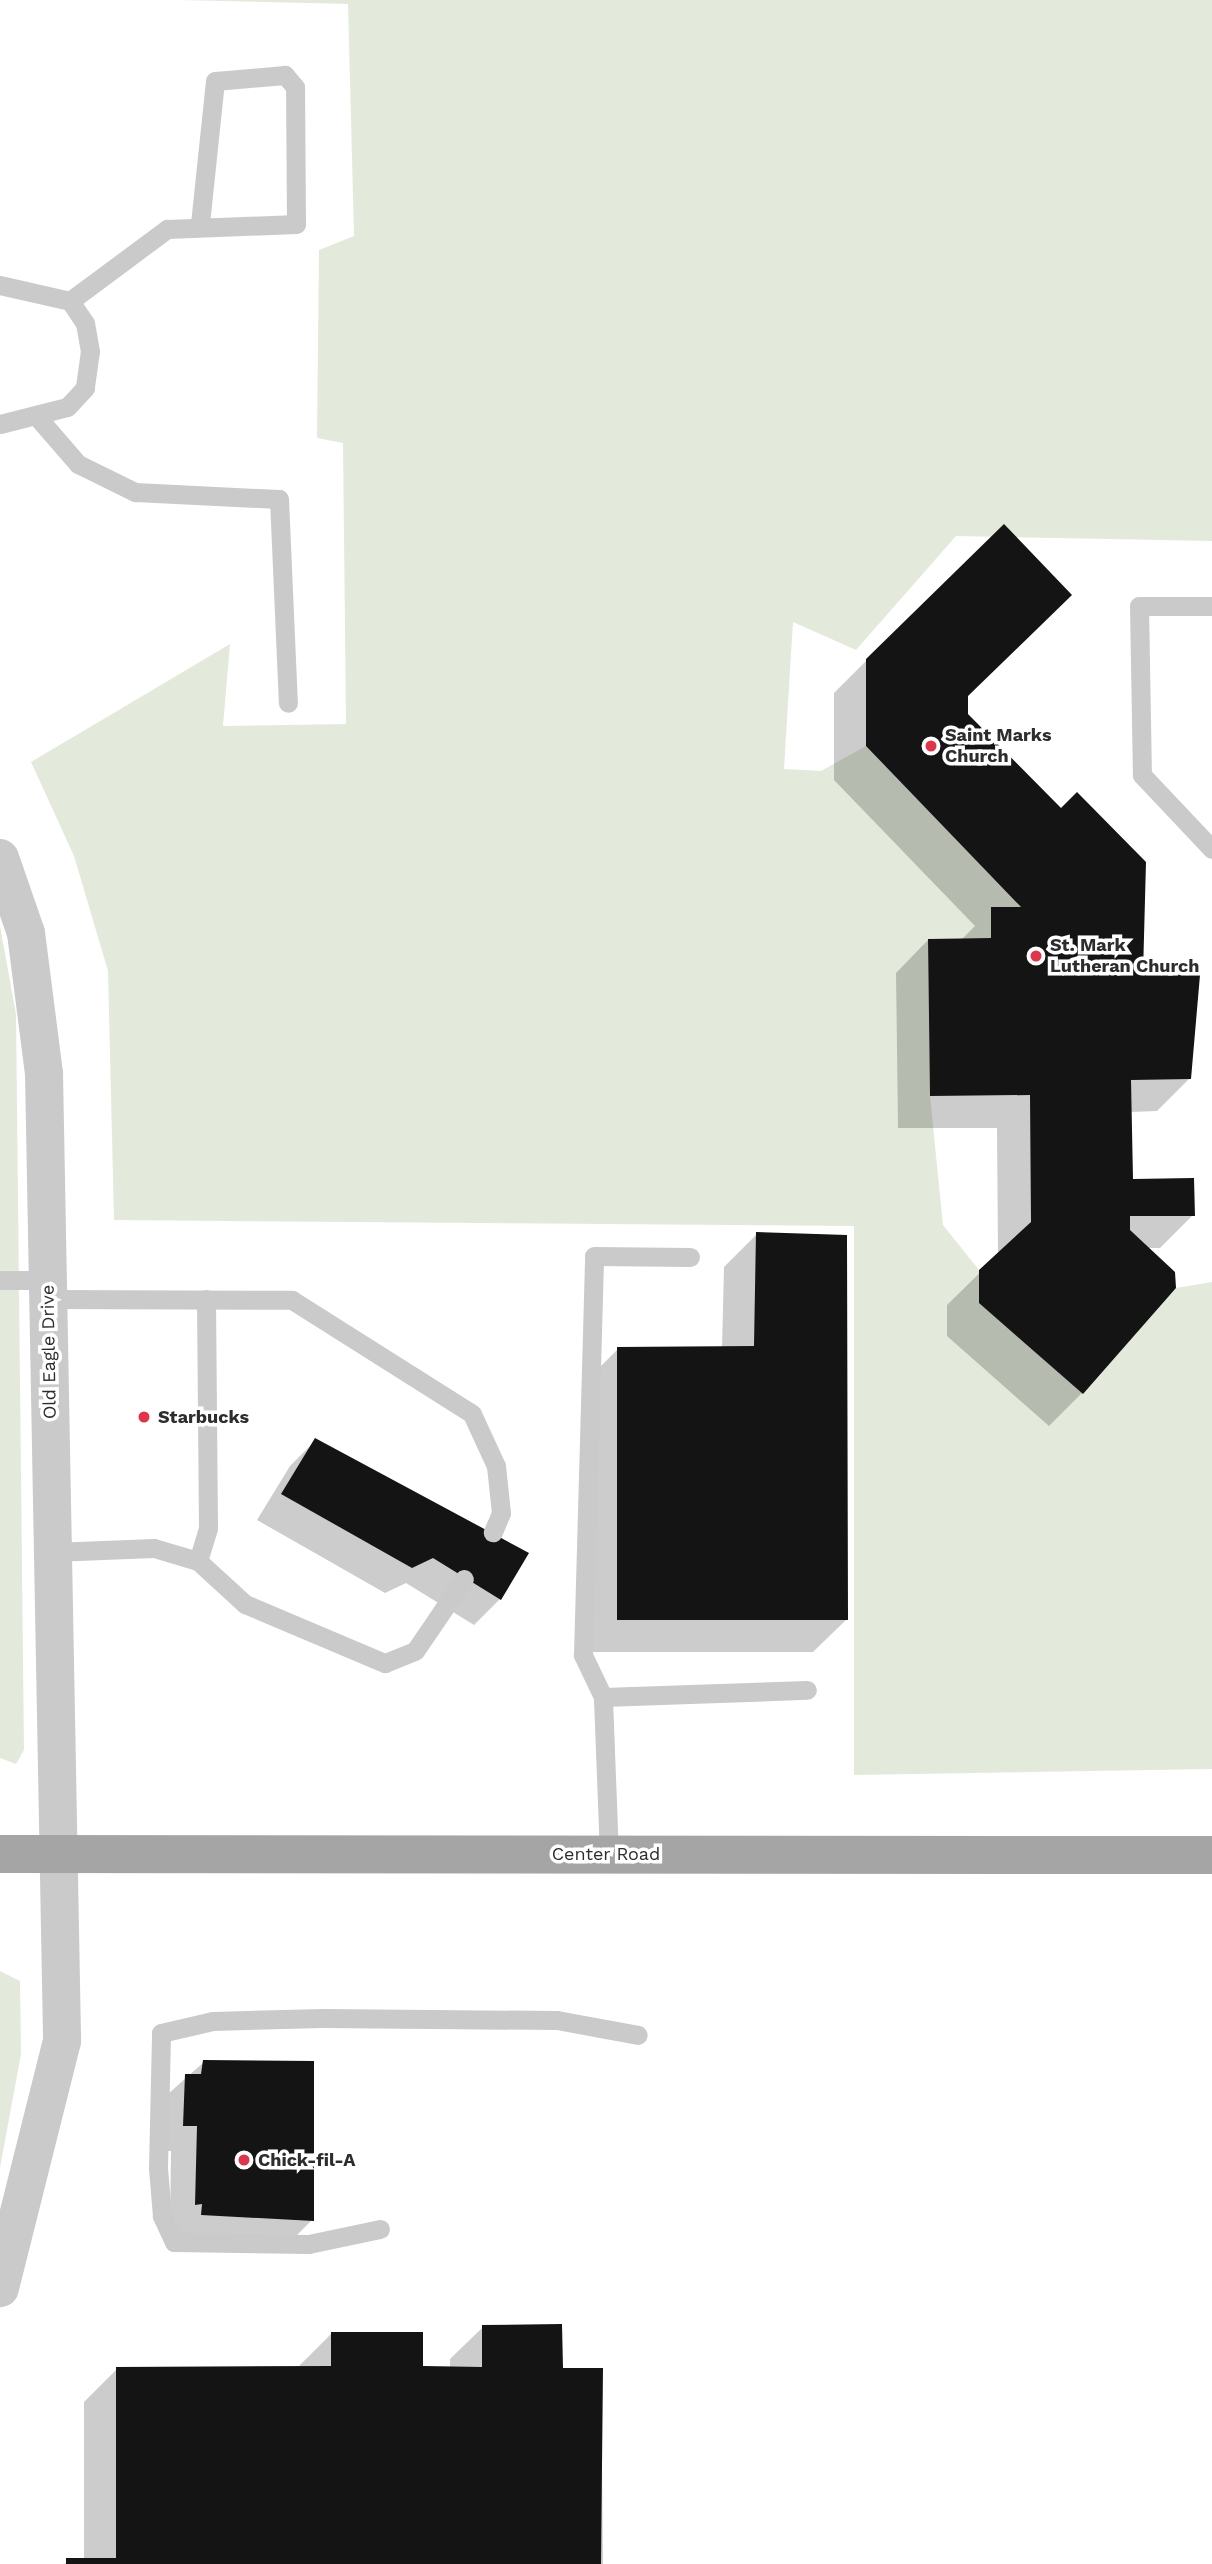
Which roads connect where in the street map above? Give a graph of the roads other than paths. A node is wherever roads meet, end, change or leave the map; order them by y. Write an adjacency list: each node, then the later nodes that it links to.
1 (200, 224): 1 (lane); 3 (lane)
2 (0, 285): 3 (lane)
3 (70, 301): 4 (lane)
4 (39, 419): 5 (lane); 7 (lane)
5 (0, 424)
6 (1212, 606): 8 (lane)
7 (288, 703)
8 (1212, 849)
9 (0, 858): 12 (street, Old Eagle Drive)
10 (690, 1256): 19 (lane)
11 (0, 1280): 12 (lane)
12 (48, 1290): 13 (lane); 15 (street, Old Eagle Drive)
13 (206, 1299): 14 (lane); 16 (lane)
14 (493, 1532)
15 (52, 1552): 16 (lane); 20 (street, Old Eagle Drive)
16 (198, 1561): 17 (lane)
17 (464, 1579)
18 (807, 1690): 19 (lane)
19 (603, 1697): 22 (lane)
20 (57, 1853): 21 (main road, Center Road); 22 (main road, Center Road); 26 (street, Old Eagle Drive)
21 (0, 1854)
22 (609, 1855): 23 (main road, Center Road)
23 (1212, 1855)
24 (638, 2035): 25 (lane)
25 (380, 2229)
26 (0, 2288)

